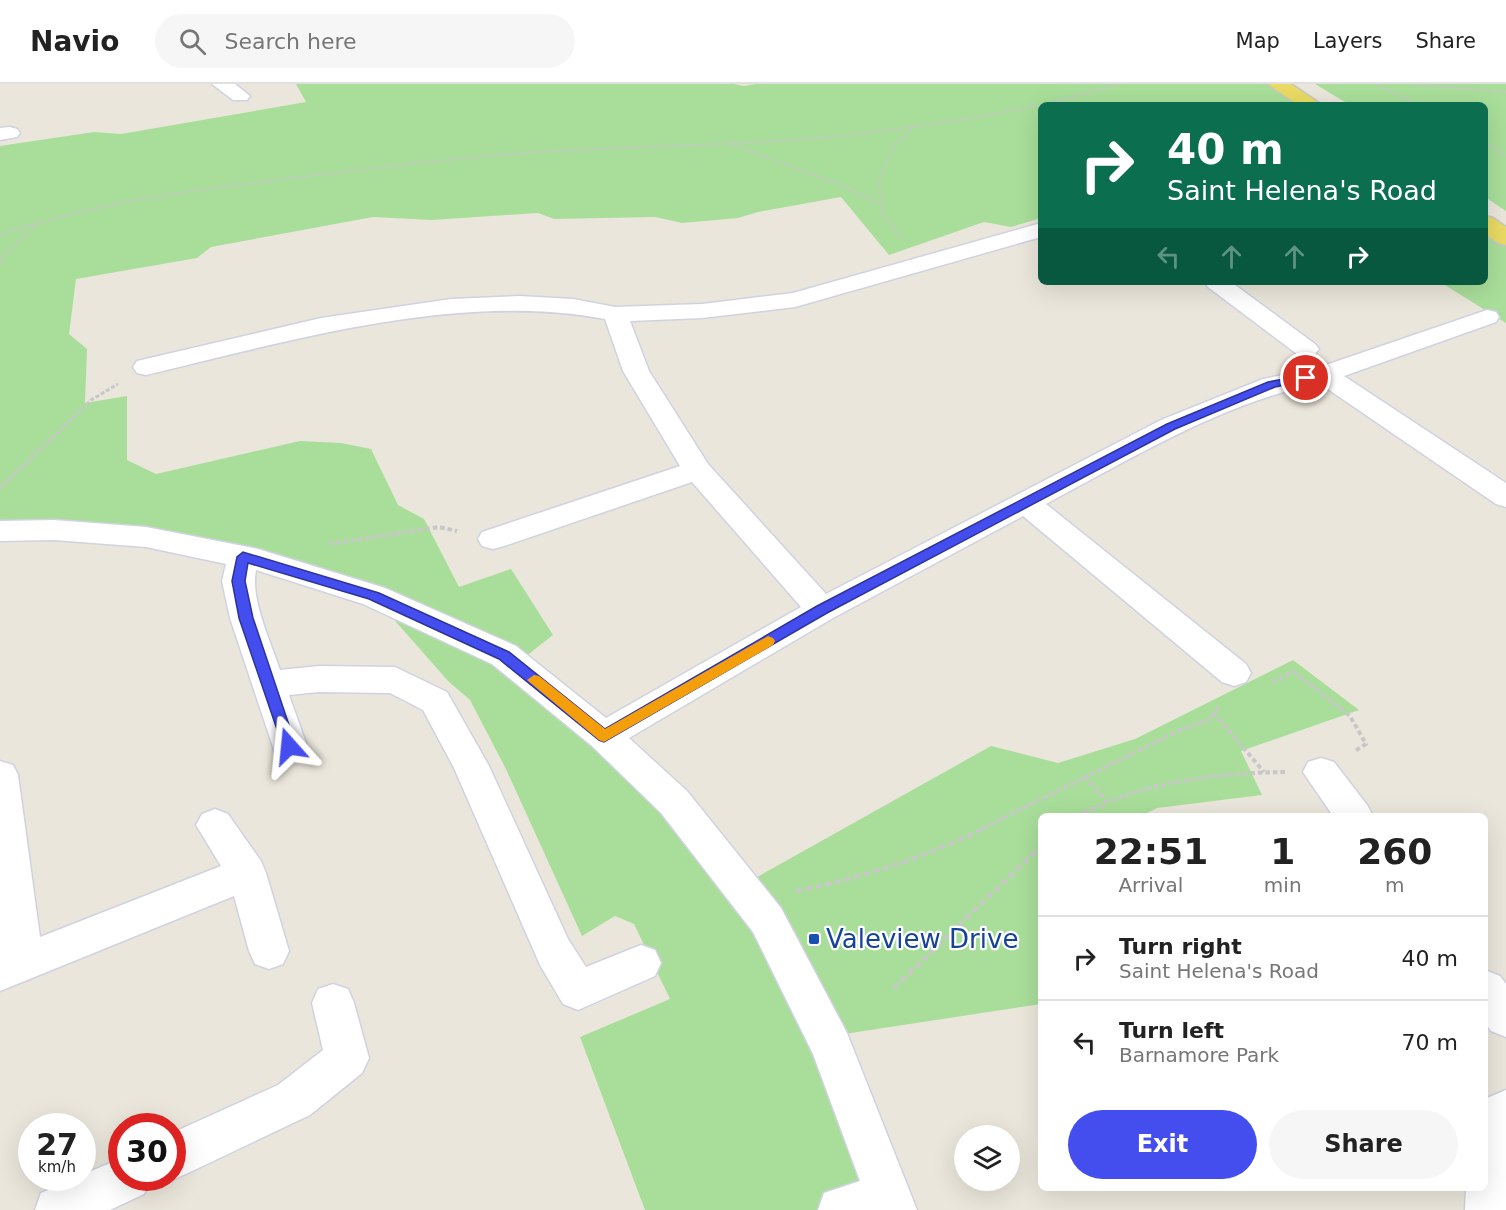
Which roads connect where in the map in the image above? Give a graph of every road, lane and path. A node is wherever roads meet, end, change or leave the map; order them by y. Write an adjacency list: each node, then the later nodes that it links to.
1 (222, 84): 7 (street)
2 (1120, 84): 8 (path)
3 (1278, 84): 9 (main road)
4 (1377, 84): 10 (path)
5 (1410, 84): 6 (path)
6 (1506, 92)
7 (240, 96)
8 (1053, 102)
9 (1307, 102)
10 (1412, 102)
11 (1038, 106): 12 (path)
12 (915, 126): 13 (path); 16 (path)
13 (729, 143): 16 (path); 17 (path)
14 (1488, 145): 15 (path)
15 (1506, 156)
16 (881, 204): 23 (path)
17 (41, 221): 20 (path); 22 (path)
18 (1488, 225): 21 (main road)
19 (1038, 231): 23 (street)
20 (0, 235)
21 (1506, 238)
22 (0, 263)
23 (921, 264): 25 (street)
24 (1220, 285): 27 (street)
25 (615, 314): 28 (street); 30 (street)
26 (1487, 317): 29 (street)
27 (1306, 349)
28 (146, 367): 31 (path)
29 (1324, 374): 32 (street); 33 (street)
30 (697, 470): 35 (street); 38 (street)
31 (0, 489)
32 (1506, 497)
33 (1025, 502): 38 (street); 39 (street)
34 (0, 531): 37 (street)
35 (494, 539): 36 (path)
36 (327, 545)
37 (243, 557): 40 (street); 44 (street)
38 (822, 610): 44 (street)
39 (1234, 672)
40 (269, 684): 45 (street); 58 (street)
41 (1263, 686): 47 (path)
42 (1221, 703): 43 (path)
43 (1214, 713): 46 (path); 49 (path)
44 (604, 736): 56 (street)
45 (289, 746)
46 (1264, 772): 47 (path); 50 (path)
47 (1321, 772): 52 (street)
48 (0, 775): 59 (street)
49 (1085, 777): 50 (path); 56 (path)
50 (1106, 800): 51 (path)
51 (1082, 813)
52 (1352, 813)
53 (215, 825): 55 (street)
54 (1038, 849): 60 (path)
55 (247, 873): 57 (street); 59 (street)
56 (752, 902): 67 (street)
57 (269, 951)
58 (642, 963)
59 (12, 967)
60 (894, 988)
61 (1488, 993): 63 (street)
62 (333, 1004): 65 (street)
63 (1506, 1017)
64 (1506, 1112): 70 (street)
65 (186, 1150)
66 (108, 1187): 68 (street)
67 (892, 1203): 69 (street)
68 (58, 1210)
69 (841, 1210)
70 (1488, 1210)

